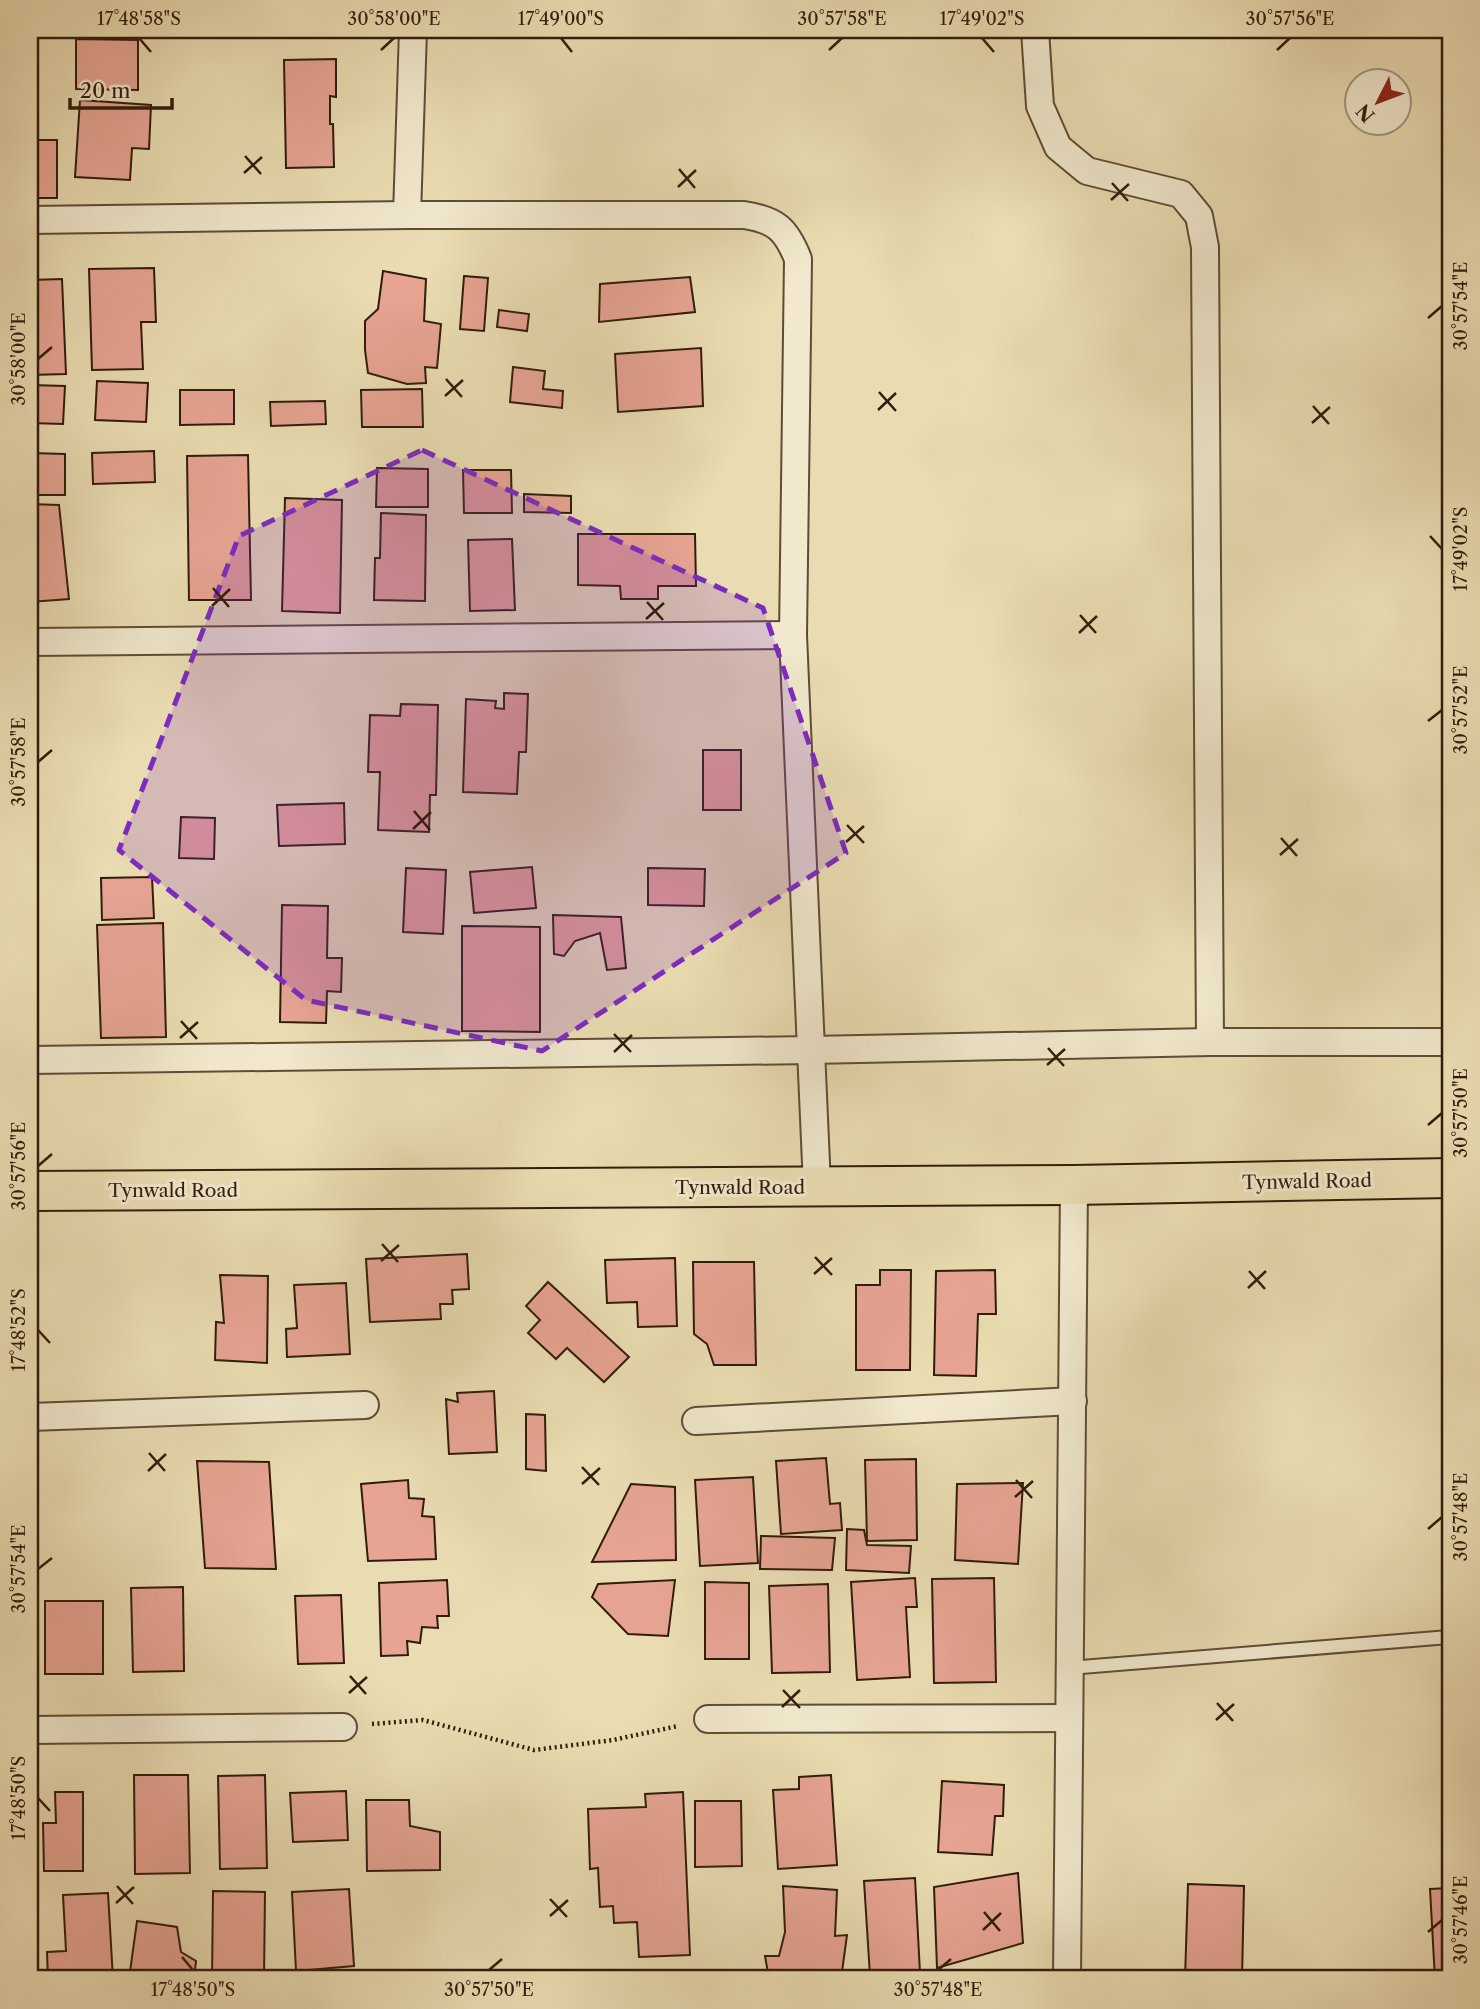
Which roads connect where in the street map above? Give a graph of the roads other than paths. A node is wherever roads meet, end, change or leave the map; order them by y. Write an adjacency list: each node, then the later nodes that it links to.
1 (413, 30): 3 (street)
2 (1035, 30): 7 (street)
3 (407, 215): 4 (street); 5 (street)
4 (30, 220)
5 (793, 635): 6 (street); 9 (street)
6 (30, 642)
7 (1210, 1042): 8 (street); 9 (street)
8 (1450, 1042)
9 (811, 1050): 10 (street); 13 (street)
10 (30, 1060)
11 (1450, 1178): 12 (main road, Tynwald Road)
12 (1074, 1185): 13 (main road, Tynwald Road); 15 (street)
13 (817, 1186): 14 (main road, Tynwald Road)
14 (30, 1191)
15 (1073, 1401): 18 (street); 20 (street)
16 (365, 1405): 17 (street)
17 (30, 1417)
18 (696, 1421)
19 (1449, 1637): 20 (lane)
20 (1068, 1668): 21 (street)
21 (1068, 1718): 22 (street); 25 (street)
22 (708, 1719)
23 (343, 1727): 24 (street)
24 (30, 1730)
25 (1067, 1979)

